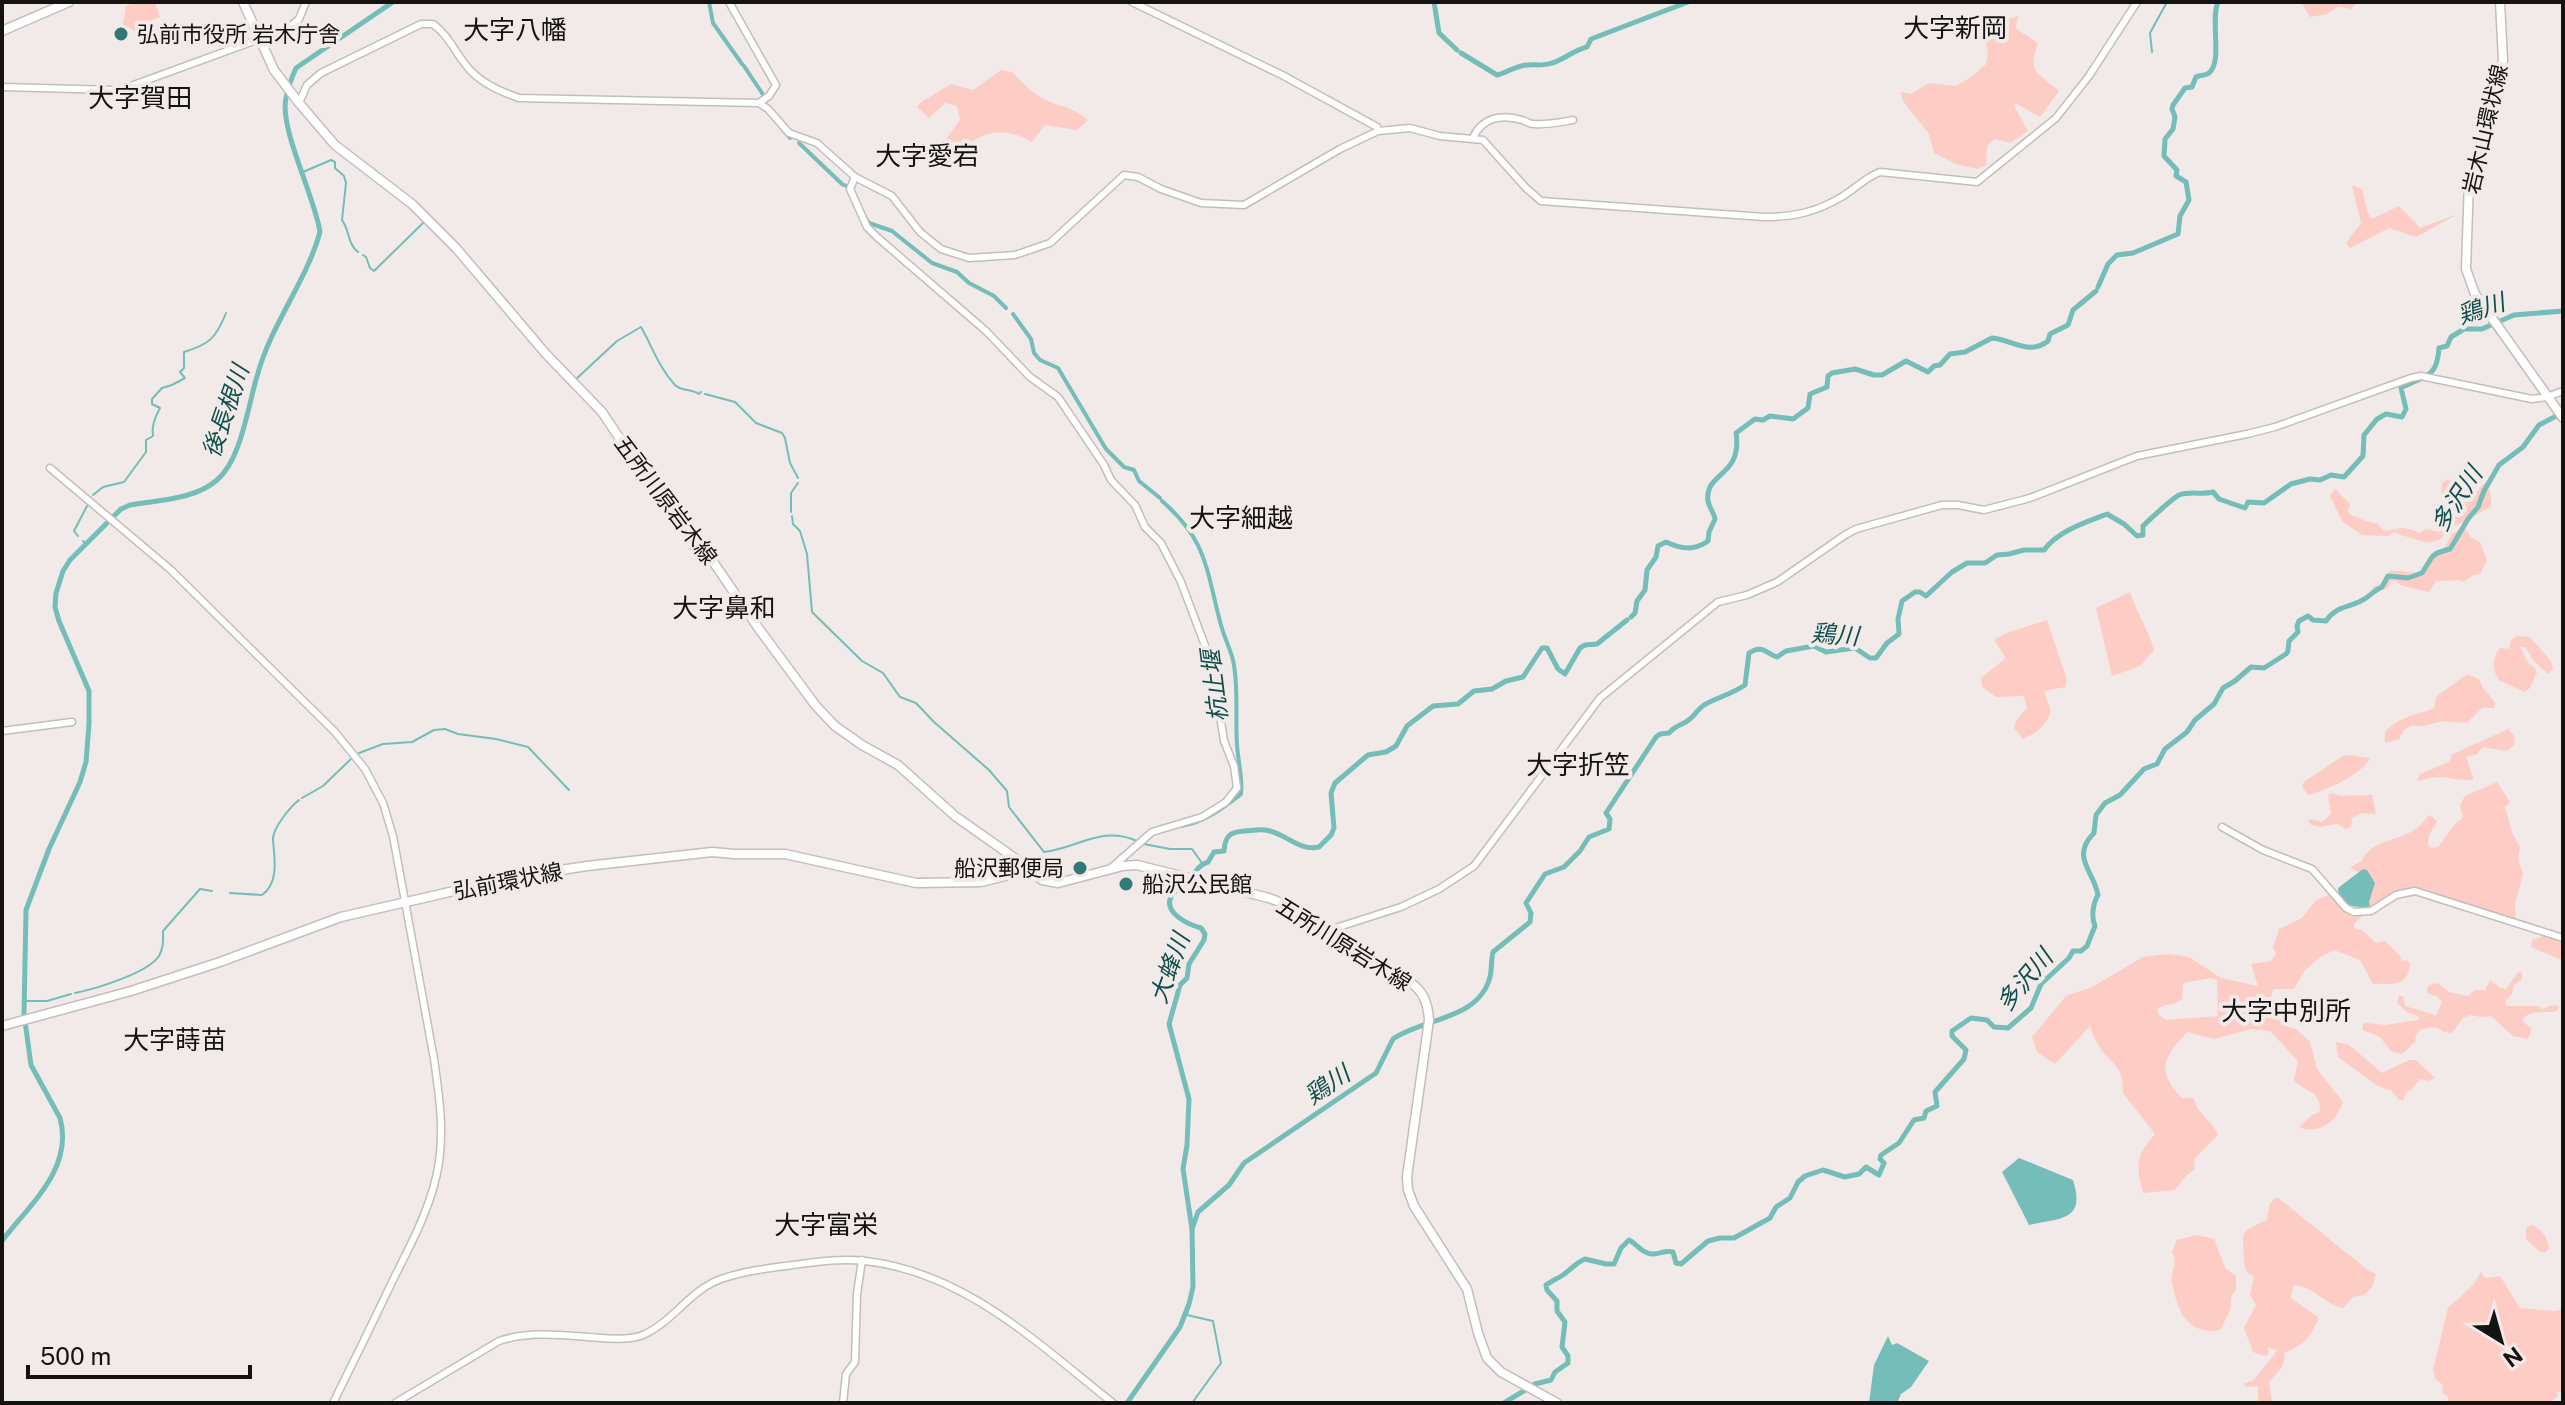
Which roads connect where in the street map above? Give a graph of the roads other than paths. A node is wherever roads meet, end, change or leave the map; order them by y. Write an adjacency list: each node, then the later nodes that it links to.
1 (243, 2): 9 (main road, 五所川原岩木線)
2 (306, 2): 9 (street)
3 (729, 2): 12 (street)
4 (1132, 2): 14 (street)
5 (2137, 2): 15 (street)
6 (2500, 2): 18 (main road, 岩木山環状線)
7 (67, 3): 8 (main road)
8 (2, 31)
9 (259, 40): 10 (street); 11 (main road, 五所川原岩木線)
10 (2, 87)
11 (296, 100): 12 (street); 24 (main road, 五所川原岩木線)
12 (759, 103): 16 (street)
13 (1573, 120): 15 (street)
14 (1377, 127)
15 (1473, 138): 16 (street)
16 (855, 177): 25 (street)
17 (2563, 391): 18 (street)
18 (2547, 397): 19 (main road, 岩木山環状線); 27 (street)
19 (2562, 418)
20 (50, 468): 26 (street)
21 (72, 722): 22 (street)
22 (2, 731)
23 (2222, 827): 28 (street)
24 (1029, 870): 25 (main road, 五所川原岩木線); 26 (main road, 弘前環状線)
25 (1109, 870): 27 (main road, 五所川原岩木線)
26 (405, 902): 29 (main road, 弘前環状線); 31 (street)
27 (1326, 931): 35 (main road, 五所川原岩木線)
28 (2563, 938)
29 (2, 1026)
30 (862, 1260): 32 (street); 33 (street); 34 (street)
31 (333, 1403)
32 (395, 1403)
33 (843, 1403)
34 (1113, 1403)
35 (1557, 1403)

